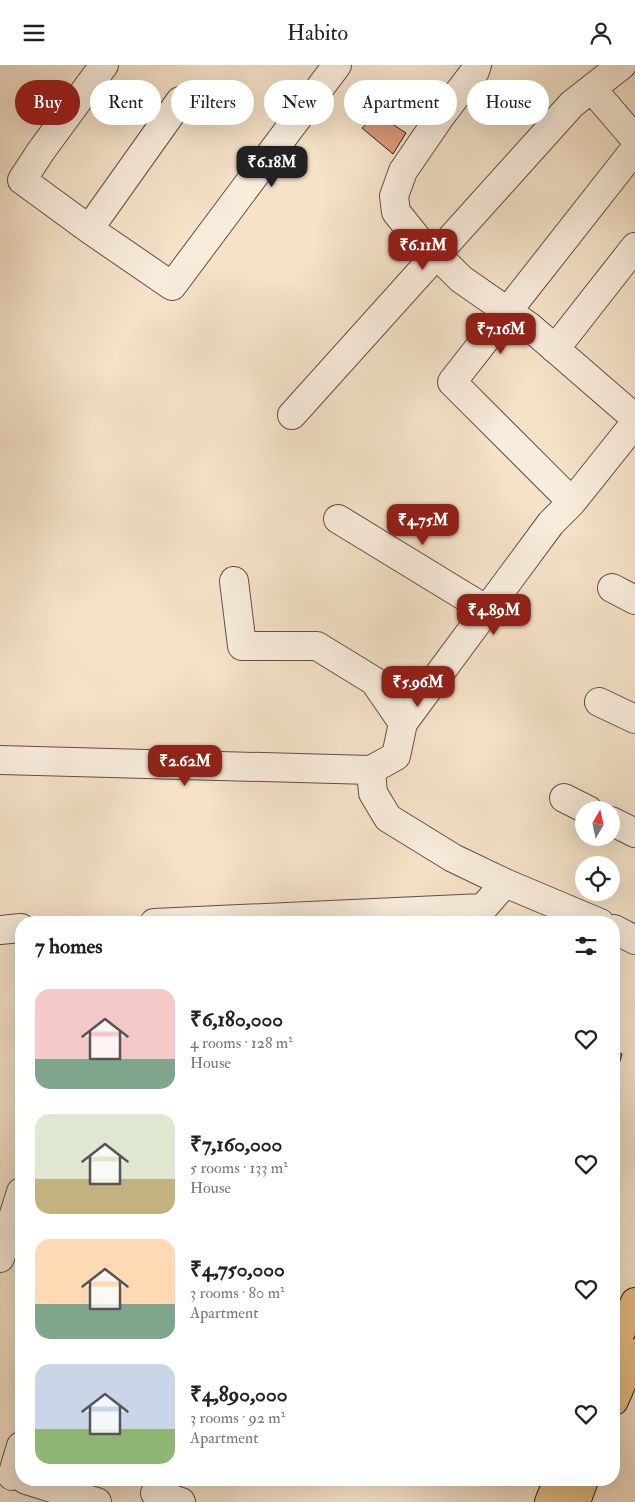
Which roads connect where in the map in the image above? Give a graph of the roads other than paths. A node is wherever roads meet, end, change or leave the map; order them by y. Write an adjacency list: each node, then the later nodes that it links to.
1 (104, 65): 9 (street)
2 (337, 65): 9 (street)
3 (477, 65): 11 (street)
4 (622, 65): 5 (street)
5 (592, 89): 7 (street); 11 (street)
6 (171, 114): 9 (street)
7 (635, 139)
8 (635, 149): 12 (street)
9 (89, 229)
10 (635, 247): 13 (street)
11 (437, 255): 12 (street); 14 (street)
12 (508, 312): 13 (street); 17 (street)
13 (555, 349): 15 (street)
14 (292, 415)
15 (635, 418)
16 (635, 423): 17 (street)
17 (572, 502): 20 (street)
18 (338, 519): 20 (street)
19 (234, 581): 23 (street)
20 (487, 610): 23 (street)
21 (600, 702): 22 (street)
22 (635, 719)
23 (402, 723): 25 (street)
24 (0, 760): 25 (street)
25 (371, 770): 28 (street)
26 (620, 826): 27 (street)
27 (635, 833)
28 (505, 883): 29 (street); 30 (street)
29 (307, 916)
30 (583, 916)
31 (15, 929): 32 (street)
32 (0, 930)
33 (620, 932): 34 (street)
34 (635, 940)
35 (15, 1211): 36 (street)
36 (0, 1258)
37 (635, 1302): 38 (main road)
38 (620, 1333)
39 (635, 1353): 40 (main road)
40 (620, 1387)
41 (58, 1486): 45 (street)
42 (555, 1486): 47 (main road)
43 (582, 1486): 48 (main road)
44 (156, 1492): 46 (street)
45 (93, 1494)
46 (181, 1502)
47 (548, 1502)
48 (576, 1502)

